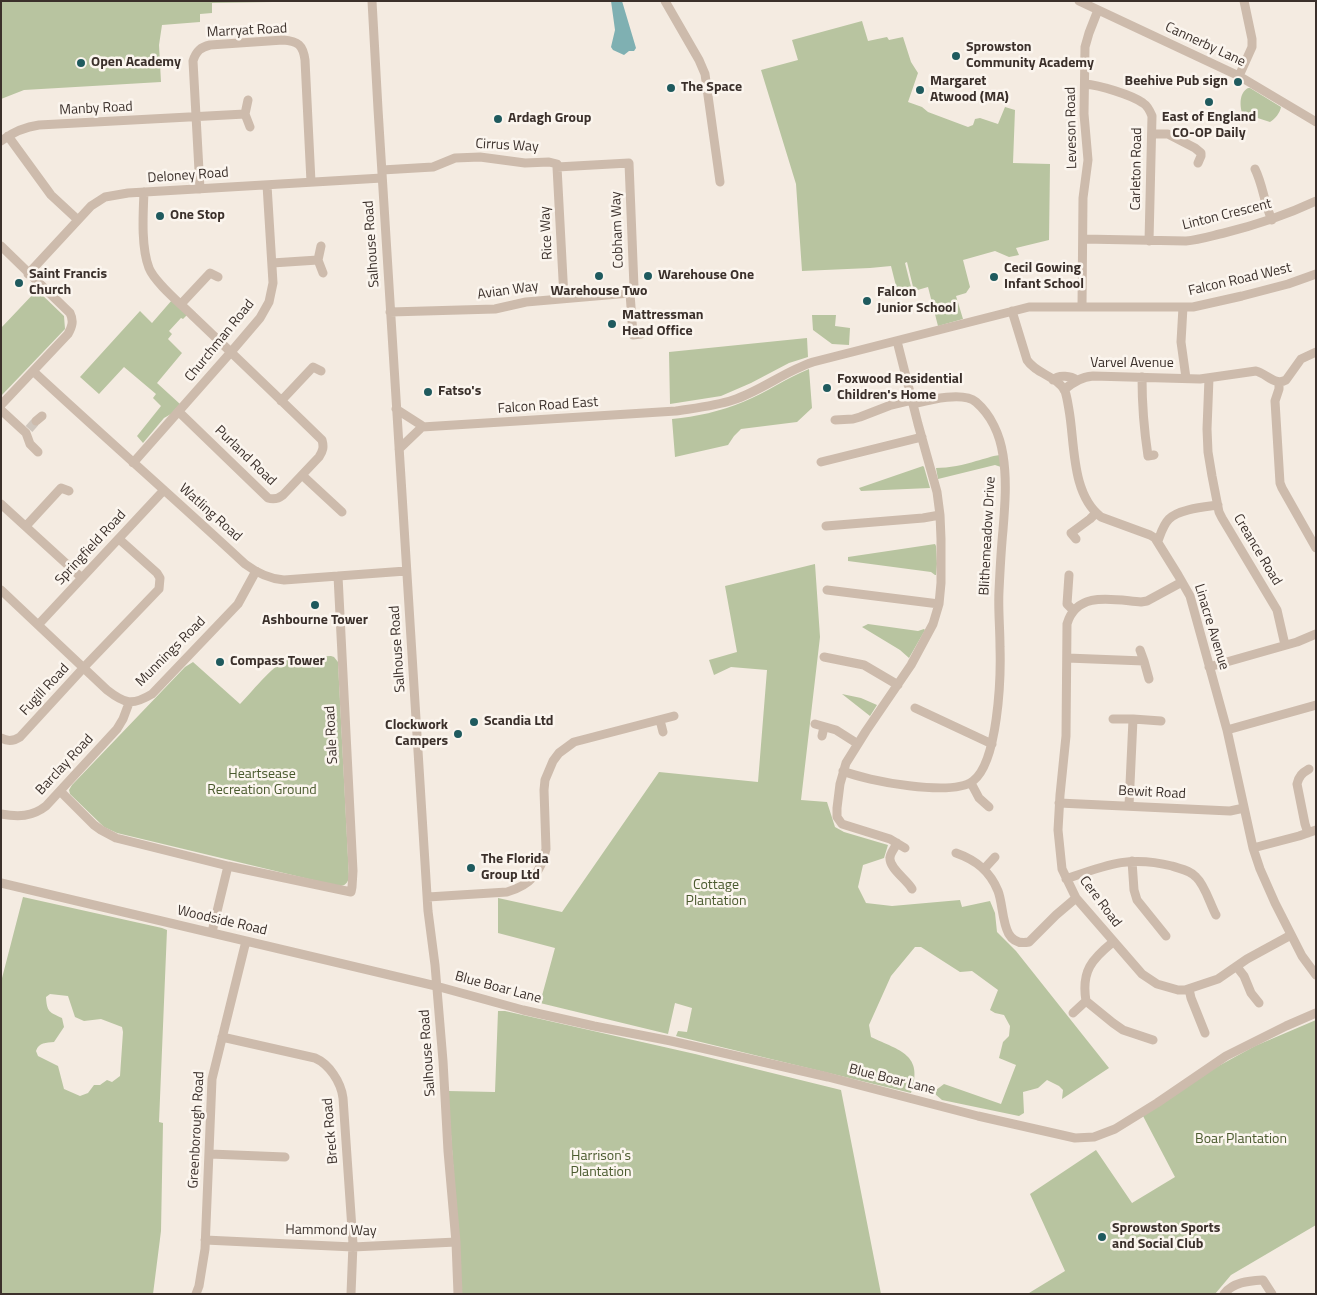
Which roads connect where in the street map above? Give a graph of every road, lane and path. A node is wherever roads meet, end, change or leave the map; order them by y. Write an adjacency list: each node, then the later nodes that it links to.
1 (372, 1): 21 (street, Salhouse Road)
2 (1079, 1): 5 (street, Cannerby Lane)
3 (1244, 1): 6 (street)
4 (668, 2): 19 (street)
5 (1098, 10): 6 (street, Cannerby Lane); 7 (street, Leveson Road)
6 (1239, 76): 11 (street, Cannerby Lane)
7 (1085, 84): 13 (street, Carleton Road); 30 (street, Leveson Road)
8 (248, 100): 9 (street)
9 (245, 114): 10 (street, Manby Road); 12 (street)
10 (196, 116): 14 (street, Manby Road); 22 (street, Marryat Road); 25 (street, Marryat Road)
11 (1316, 122)
12 (250, 127)
13 (1152, 134): 16 (street); 31 (street, Carleton Road)
14 (5, 139): 28 (street)
15 (629, 163): 18 (street, Cirrus Way); 40 (street, Cobham Way)
16 (1198, 163)
17 (728, 166): 19 (street)
18 (557, 167): 21 (street, Cirrus Way); 41 (street, Rice Way)
19 (718, 168): 23 (street)
20 (1255, 169): 29 (street)
21 (382, 174): 22 (street, Deloney Road); 46 (street, Salhouse Road)
22 (311, 182): 24 (street, Deloney Road)
23 (720, 182)
24 (267, 185): 25 (street, Deloney Road); 35 (street, Churchman Road)
25 (200, 189): 26 (street, Deloney Road)
26 (144, 192): 28 (street, Deloney Road); 42 (street, Purland Road)
27 (1316, 201): 29 (street, Linton Crescent)
28 (78, 220): 38 (street, Deloney Road)
29 (1272, 220): 31 (street, Linton Crescent)
30 (1083, 240): 31 (street, Linton Crescent); 43 (street, Leveson Road)
31 (1149, 240)
32 (1, 246): 38 (street)
33 (321, 246): 34 (street)
34 (318, 260): 35 (street); 37 (street)
35 (272, 263): 49 (street, Churchman Road)
36 (212, 272): 42 (street)
37 (323, 273)
38 (28, 274): 52 (street)
39 (1316, 274): 44 (street, Falcon Road West)
40 (630, 294): 41 (street, Avian Way); 47 (street, Cobham Way)
41 (564, 298): 46 (street, Avian Way)
42 (181, 304): 49 (street, Purland Road)
43 (1082, 306): 44 (street, Falcon Road West); 45 (street, Falcon Road West)
44 (1183, 307): 54 (street, Varvel Avenue)
45 (1012, 311): 48 (street, Falcon Road West); 56 (street)
46 (390, 312): 63 (street, Salhouse Road)
47 (642, 334)
48 (898, 340): 61 (street); 65 (street, Falcon Road West)
49 (231, 352): 60 (street, Purland Road); 66 (street, Churchman Road)
50 (1316, 352): 58 (street)
51 (314, 366): 60 (street)
52 (33, 371): 62 (street); 74 (street, Watling Road)
53 (1142, 377): 54 (street, Varvel Avenue); 57 (street, Varvel Avenue); 72 (street)
54 (1186, 378): 55 (street, Varvel Avenue)
55 (1209, 378): 58 (street, Varvel Avenue); 79 (street, Creance Road)
56 (1053, 380): 57 (street, Varvel Avenue); 59 (street)
57 (1077, 380): 59 (street, Varvel Avenue)
58 (1279, 382): 88 (street)
59 (1064, 390): 80 (street)
60 (281, 401): 75 (street, Purland Road)
61 (913, 402): 67 (street); 69 (street); 123 (street, Blithemeadow Drive)
62 (1, 405)
63 (396, 409): 68 (street); 70 (street, Salhouse Road)
64 (1, 410): 71 (street)
65 (676, 411): 68 (street, Falcon Road East)
66 (179, 412): 74 (street, Churchman Road); 75 (street, Purland Road)
67 (835, 420)
68 (422, 427): 70 (street)
69 (922, 437): 73 (street); 82 (street)
70 (399, 449): 90 (street, Salhouse Road)
71 (38, 452)
72 (1148, 456)
73 (821, 462)
74 (133, 463): 77 (street, Watling Road)
75 (302, 475): 81 (street)
76 (63, 487): 83 (street)
77 (164, 490): 86 (street, Springfield Road); 89 (street, Watling Road)
78 (1, 504): 83 (street)
79 (1218, 505): 87 (street); 101 (street, Creance Road)
80 (1096, 513): 85 (street); 87 (street)
81 (329, 514)
82 (940, 515): 84 (street); 97 (street)
83 (26, 526): 93 (street)
84 (826, 526)
85 (1071, 533)
86 (119, 540): 93 (street, Springfield Road); 107 (street, Fugill Road)
87 (1158, 540): 94 (street, Linacre Avenue)
88 (1316, 548)
89 (256, 571): 92 (street, Watling Road); 110 (street, Munnings Road)
90 (406, 571): 92 (street, Watling Road); 143 (street, Salhouse Road)
91 (1069, 575): 98 (street, Cere Road)
92 (338, 576): 138 (street, Sale Road)
93 (82, 578): 99 (street, Springfield Road)
94 (1182, 582): 98 (street); 106 (street, Linacre Avenue)
95 (1, 590): 99 (street, Munnings Road)
96 (827, 590): 97 (street)
97 (939, 604): 109 (street)
98 (1073, 610): 104 (street, Cere Road)
99 (38, 625): 107 (street, Munnings Road)
100 (1316, 634): 101 (street)
101 (1285, 645): 106 (street)
102 (1140, 650): 105 (street)
103 (824, 657): 109 (street)
104 (1066, 658): 105 (street); 128 (street, Cere Road)
105 (1144, 661): 108 (street)
106 (1209, 667): 118 (street, Linacre Avenue)
107 (84, 668): 110 (street, Munnings Road); 121 (street, Fugill Road)
108 (1149, 679)
109 (898, 686): 122 (street)
110 (129, 703): 127 (street, Barclay Road)
111 (1316, 704): 118 (street)
112 (915, 708): 123 (street)
113 (674, 716): 116 (street)
114 (1113, 719): 115 (street)
115 (1133, 719): 117 (street); 129 (street)
116 (660, 720): 119 (street); 143 (street)
117 (1160, 721)
118 (1227, 730): 131 (street, Linacre Avenue)
119 (663, 732)
120 (822, 736): 122 (street)
121 (1, 738)
122 (858, 744): 125 (street)
123 (992, 744): 126 (street, Blithemeadow Drive)
124 (1309, 768): 133 (street)
125 (843, 771): 126 (street); 142 (street)
126 (971, 783): 130 (street)
127 (60, 792): 132 (street, Barclay Road); 138 (street, Sale Road)
128 (1059, 803): 129 (street, Bewit Road); 140 (street, Cere Road)
129 (1129, 806): 131 (street, Bewit Road)
130 (989, 807)
131 (1244, 808): 134 (street, Linacre Avenue)
132 (1, 814)
133 (1312, 832): 134 (street)
134 (1253, 848): 148 (street, Linacre Avenue)
135 (956, 852): 139 (street)
136 (995, 857): 139 (street)
137 (1132, 861): 140 (street); 145 (street); 147 (street)
138 (228, 866): 146 (street)
139 (984, 869): 144 (street)
140 (1066, 880): 144 (street, Cere Road)
141 (1, 883): 146 (street, Woodside Road)
142 (912, 889)
143 (428, 897): 153 (street, Salhouse Road)
144 (1076, 898): 150 (street, Cere Road)
145 (1216, 915)
146 (212, 932): 149 (street, Woodside Road)
147 (1160, 934)
148 (1291, 935): 151 (street, Cere Road); 152 (street, Linacre Avenue)
149 (246, 941): 153 (street, Woodside Road); 161 (street, Greenborough Road)
150 (1114, 942): 154 (street, Cere Road); 155 (street)
151 (1237, 967): 154 (street, Cere Road); 156 (street)
152 (1315, 974)
153 (436, 986): 158 (street, Blue Boar Lane); 165 (street, Salhouse Road)
154 (1190, 989): 159 (street)
155 (1086, 1001): 157 (street); 160 (street)
156 (1259, 1003)
157 (1073, 1013)
158 (1316, 1013)
159 (1205, 1033)
160 (1149, 1036)
161 (222, 1037): 162 (street, Greenborough Road); 166 (street, Breck Road)
162 (210, 1154): 163 (street); 164 (street, Greenborough Road)
163 (285, 1157)
164 (205, 1240): 166 (street, Hammond Way); 167 (street, Greenborough Road)
165 (456, 1242): 166 (street, Hammond Way); 169 (street, Salhouse Road)
166 (353, 1247): 168 (street, Breck Road)
167 (196, 1294)
168 (351, 1294)
169 (458, 1294)
170 (1224, 1294): 171 (street)
171 (1272, 1294)

